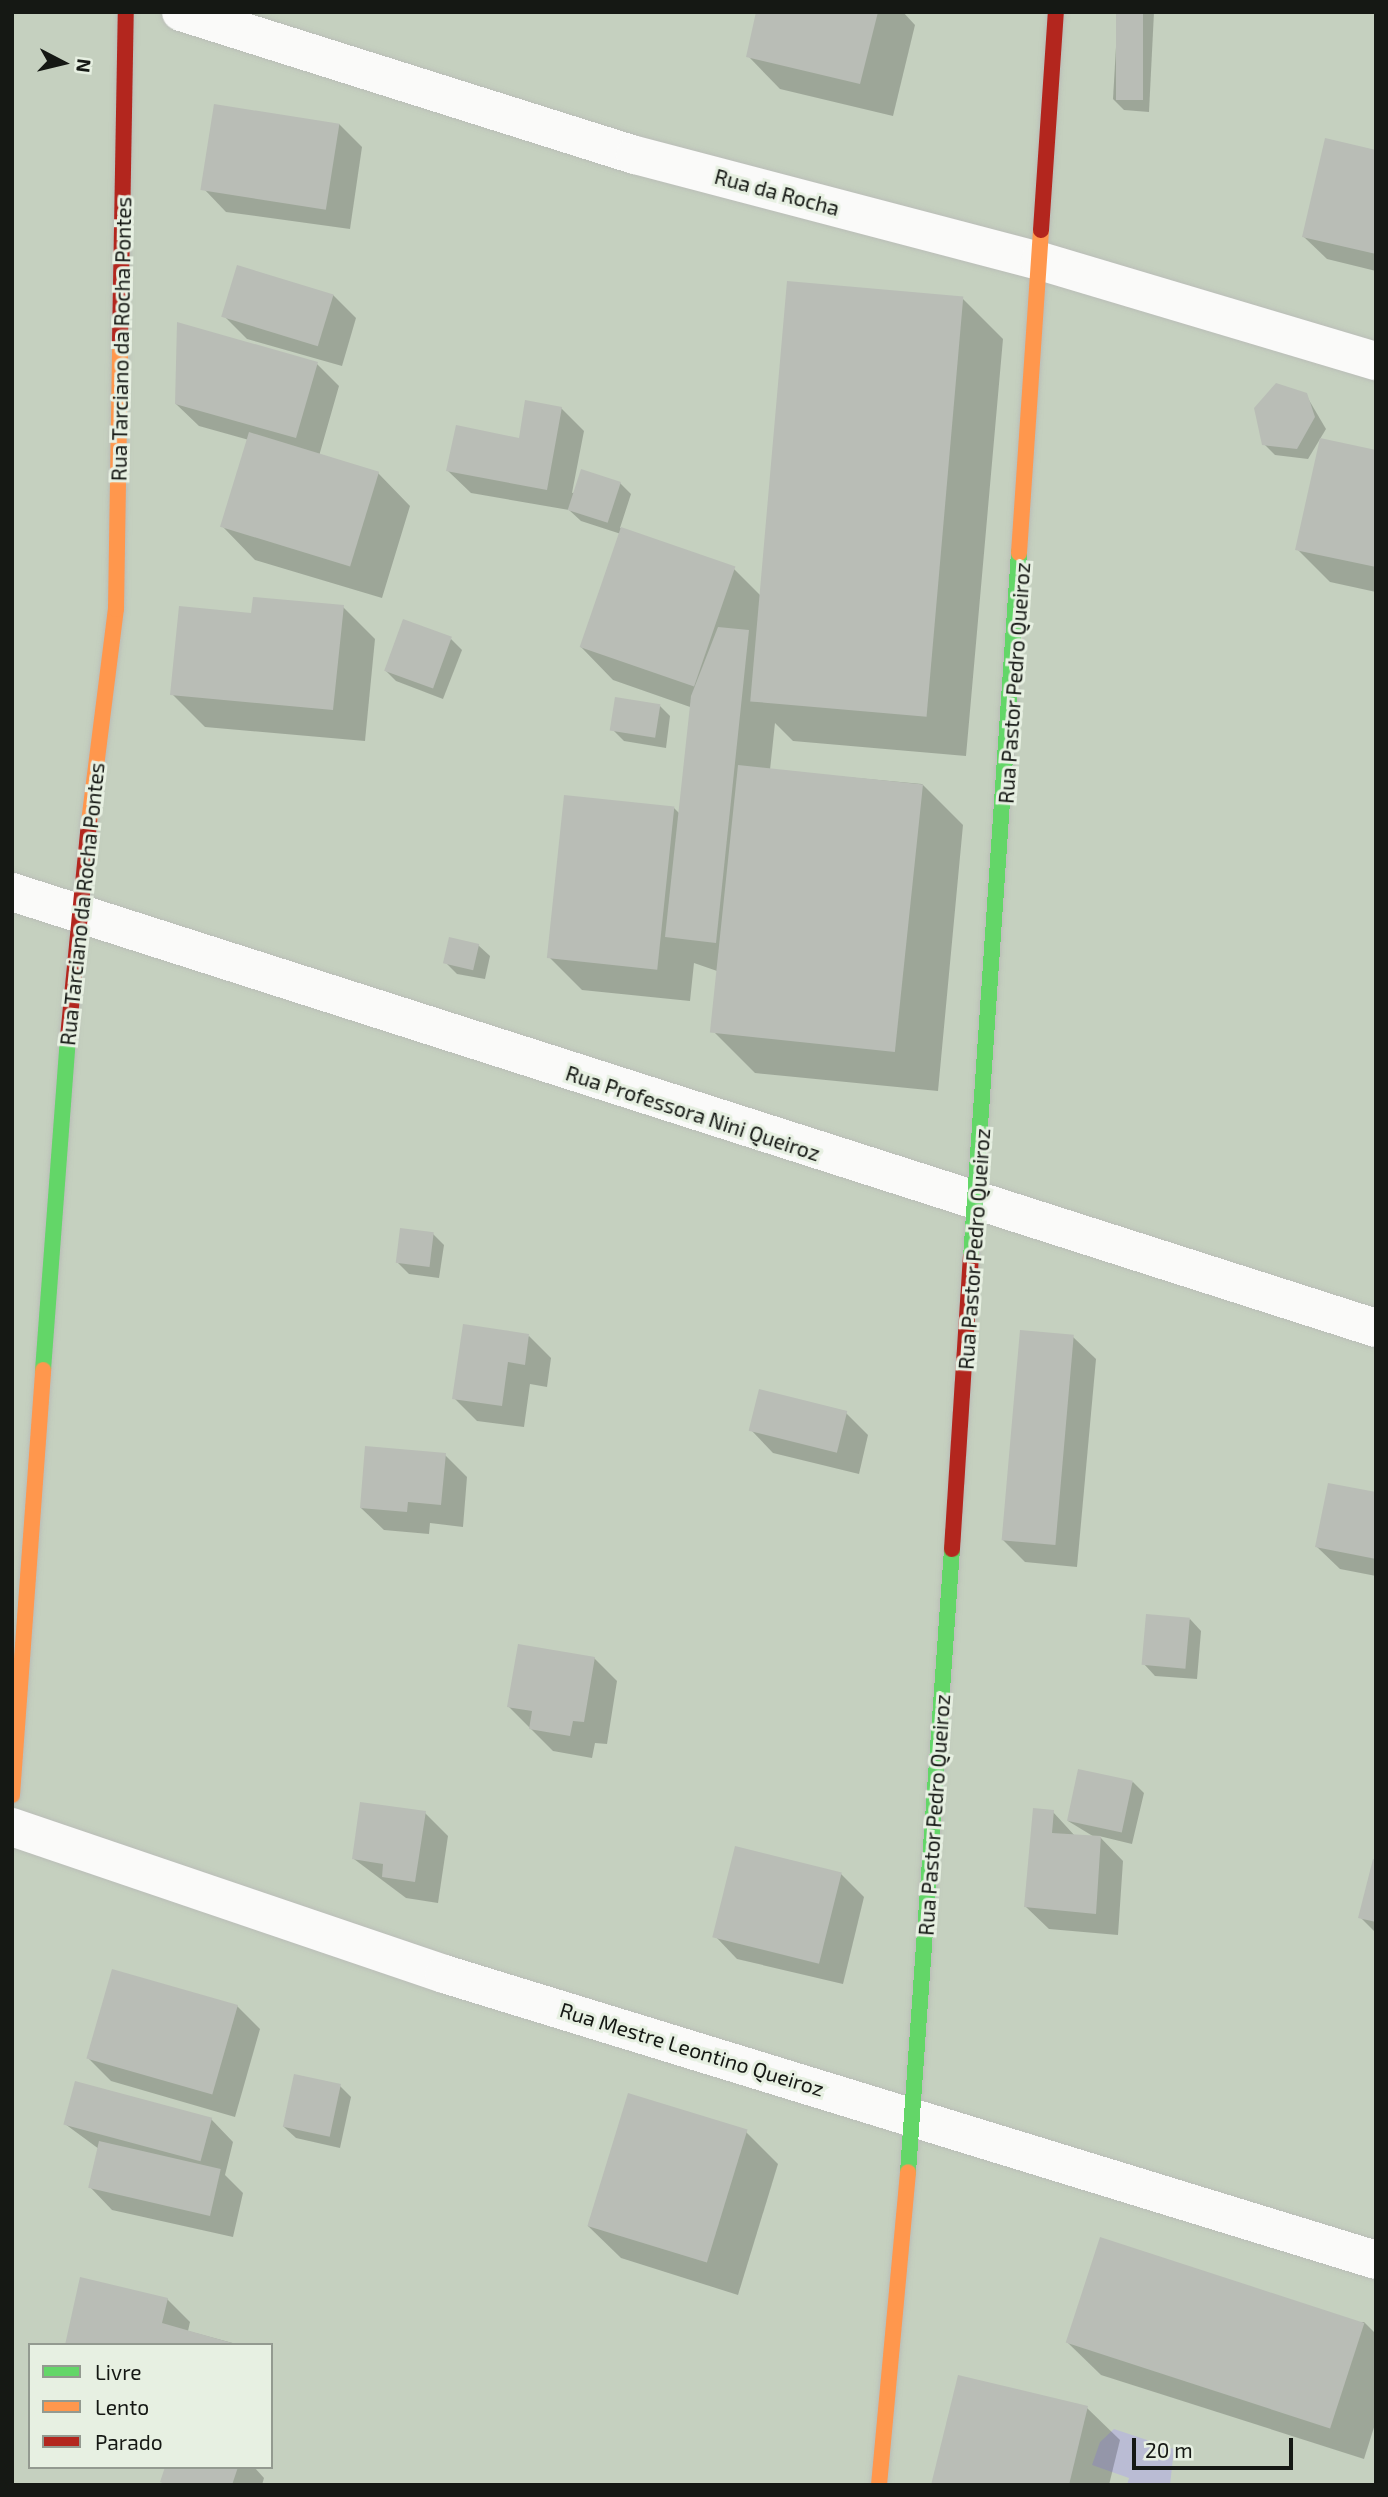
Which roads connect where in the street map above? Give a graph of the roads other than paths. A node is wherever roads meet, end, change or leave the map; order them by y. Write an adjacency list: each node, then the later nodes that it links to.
1 (127, 12): 7 (street, Rua Tarciano da Rocha Pontes)
2 (181, 12): 4 (street, Rua da Rocha)
3 (1056, 12): 4 (street, Rua Pastor Pedro Queiroz)
4 (1040, 261): 5 (street, Rua da Rocha); 8 (street, Rua Pastor Pedro Queiroz)
5 (1376, 361)
6 (12, 892): 7 (street, Rua Professora Nini Queiroz)
7 (77, 913): 8 (street, Rua Professora Nini Queiroz); 10 (street, Rua Tarciano da Rocha Pontes)
8 (977, 1205): 9 (street, Rua Professora Nini Queiroz); 12 (street, Rua Pastor Pedro Queiroz)
9 (1376, 1328)
10 (12, 1795)
11 (12, 1827): 12 (street, Rua Mestre Leontino Queiroz)
12 (913, 2116): 13 (street, Rua Mestre Leontino Queiroz); 14 (street, Rua Pastor Pedro Queiroz)
13 (1376, 2260)
14 (879, 2485)

